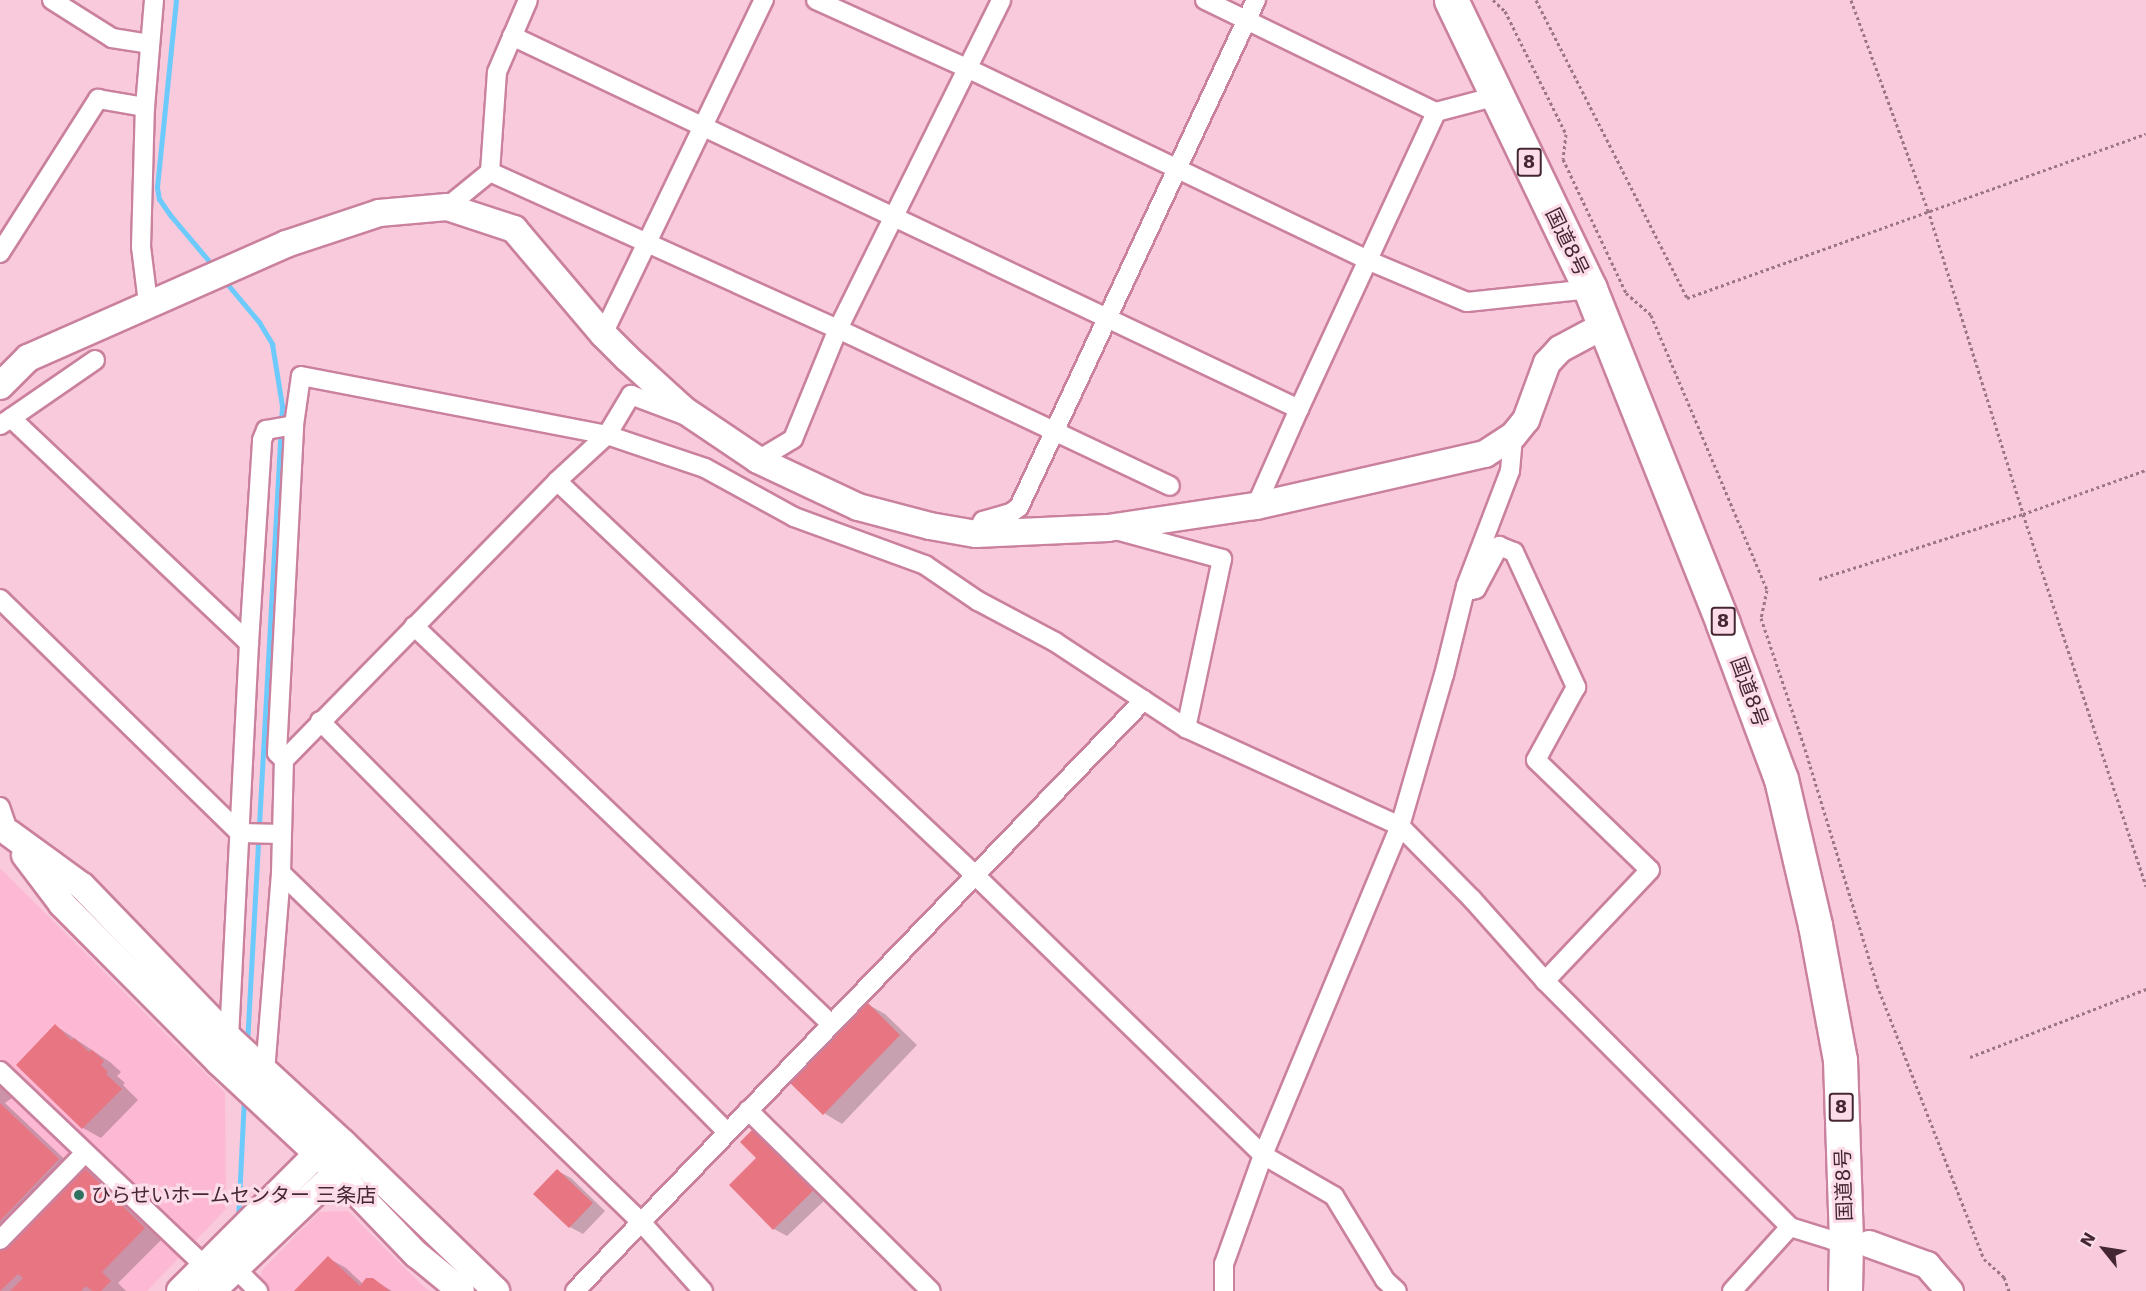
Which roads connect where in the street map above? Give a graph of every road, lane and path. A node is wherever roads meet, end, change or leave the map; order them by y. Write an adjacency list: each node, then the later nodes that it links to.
1 (52, 0): 15 (street)
2 (154, 0): 15 (street)
3 (528, 0): 14 (street)
4 (764, 0): 20 (street)
5 (816, 0): 16 (street)
6 (1001, 0): 16 (street)
7 (1205, 0): 13 (street)
8 (1256, 0): 13 (street)
9 (1451, 0): 17 (highway, 国道8号 / 8)
10 (1493, 0): 101 (path)
11 (1536, 0): 25 (path)
12 (1851, 0): 25 (path)
13 (1247, 20): 19 (street); 22 (street)
14 (512, 36): 20 (street); 23 (street)
15 (148, 44): 18 (street)
16 (969, 69): 22 (street); 26 (street)
17 (1497, 96): 19 (street); 30 (highway, 国道8号 / 8)
18 (145, 106): 28 (street); 31 (street)
19 (1436, 112): 29 (street)
20 (704, 126): 26 (street); 27 (street)
21 (2146, 134): 25 (path)
22 (1177, 170): 29 (street); 32 (street)
23 (490, 172): 24 (street); 27 (street)
24 (447, 207): 31 (street); 35 (street)
25 (1928, 210): 50 (path)
26 (895, 216): 32 (street); 34 (street)
27 (649, 243): 34 (street); 35 (street)
28 (0, 253)
29 (1367, 260): 30 (street); 38 (street)
30 (1590, 289): 33 (highway, 国道8号 / 8)
31 (148, 303): 37 (street)
32 (1107, 315): 38 (street); 42 (street)
33 (1605, 325): 44 (street); 87 (highway, 国道8号 / 8)
34 (837, 328): 42 (street); 45 (street)
35 (603, 334): 39 (street)
36 (94, 360): 40 (street)
37 (0, 386)
38 (1299, 409): 49 (street)
39 (700, 420): 43 (street); 45 (street)
40 (5, 421): 57 (street)
41 (286, 426): 43 (street); 57 (street); 61 (street)
42 (1056, 430): 48 (street); 52 (street)
43 (607, 435): 47 (street); 58 (street)
44 (1513, 436): 49 (street); 54 (street)
45 (758, 460): 52 (street)
46 (2146, 470): 50 (path)
47 (557, 481): 56 (street); 68 (street)
48 (1170, 486)
49 (1256, 506): 51 (street)
50 (2023, 514): 53 (path); 69 (path)
51 (1108, 528): 52 (street); 60 (street)
52 (976, 534)
53 (1819, 579)
54 (1465, 592): 63 (street); 70 (street)
55 (0, 599): 65 (street)
56 (414, 626): 59 (street); 72 (street)
57 (249, 643): 65 (street)
58 (1144, 700): 60 (street); 68 (street)
59 (320, 721): 61 (street); 78 (street)
60 (1186, 728): 63 (street)
61 (284, 760): 66 (street)
62 (0, 807): 64 (street)
63 (1400, 826): 70 (street); 82 (street)
64 (2, 833): 73 (street); 81 (street)
65 (243, 833): 66 (street); 73 (street)
66 (276, 834): 67 (street)
67 (281, 873): 76 (street); 84 (street)
68 (976, 876): 72 (street); 82 (street)
69 (2146, 886)
70 (1545, 981): 85 (street)
71 (2146, 989): 74 (path)
72 (830, 1023): 77 (street)
73 (229, 1038): 76 (street)
74 (1970, 1057)
75 (0, 1071): 80 (street)
76 (265, 1072): 79 (street)
77 (748, 1110): 78 (street); 95 (street)
78 (726, 1131): 84 (street)
79 (343, 1143): 81 (street); 83 (street); 92 (street)
80 (84, 1154): 86 (street); 88 (street)
81 (317, 1154): 83 (street); 88 (street)
82 (1263, 1155): 96 (street); 97 (street)
83 (337, 1172): 88 (street); 91 (street)
84 (641, 1222): 93 (street); 94 (street)
85 (1790, 1227): 87 (street); 98 (street)
86 (0, 1240)
87 (1858, 1243): 99 (highway, 国道8号 / 8); 100 (street)
88 (226, 1271): 89 (street); 90 (street)
89 (180, 1291)
90 (258, 1291)
91 (461, 1291)
92 (496, 1291)
93 (575, 1291)
94 (703, 1291)
95 (931, 1291)
96 (1224, 1291)
97 (1397, 1291)
98 (1732, 1291)
99 (1845, 1291)
100 (1950, 1291)
101 (2008, 1291)

